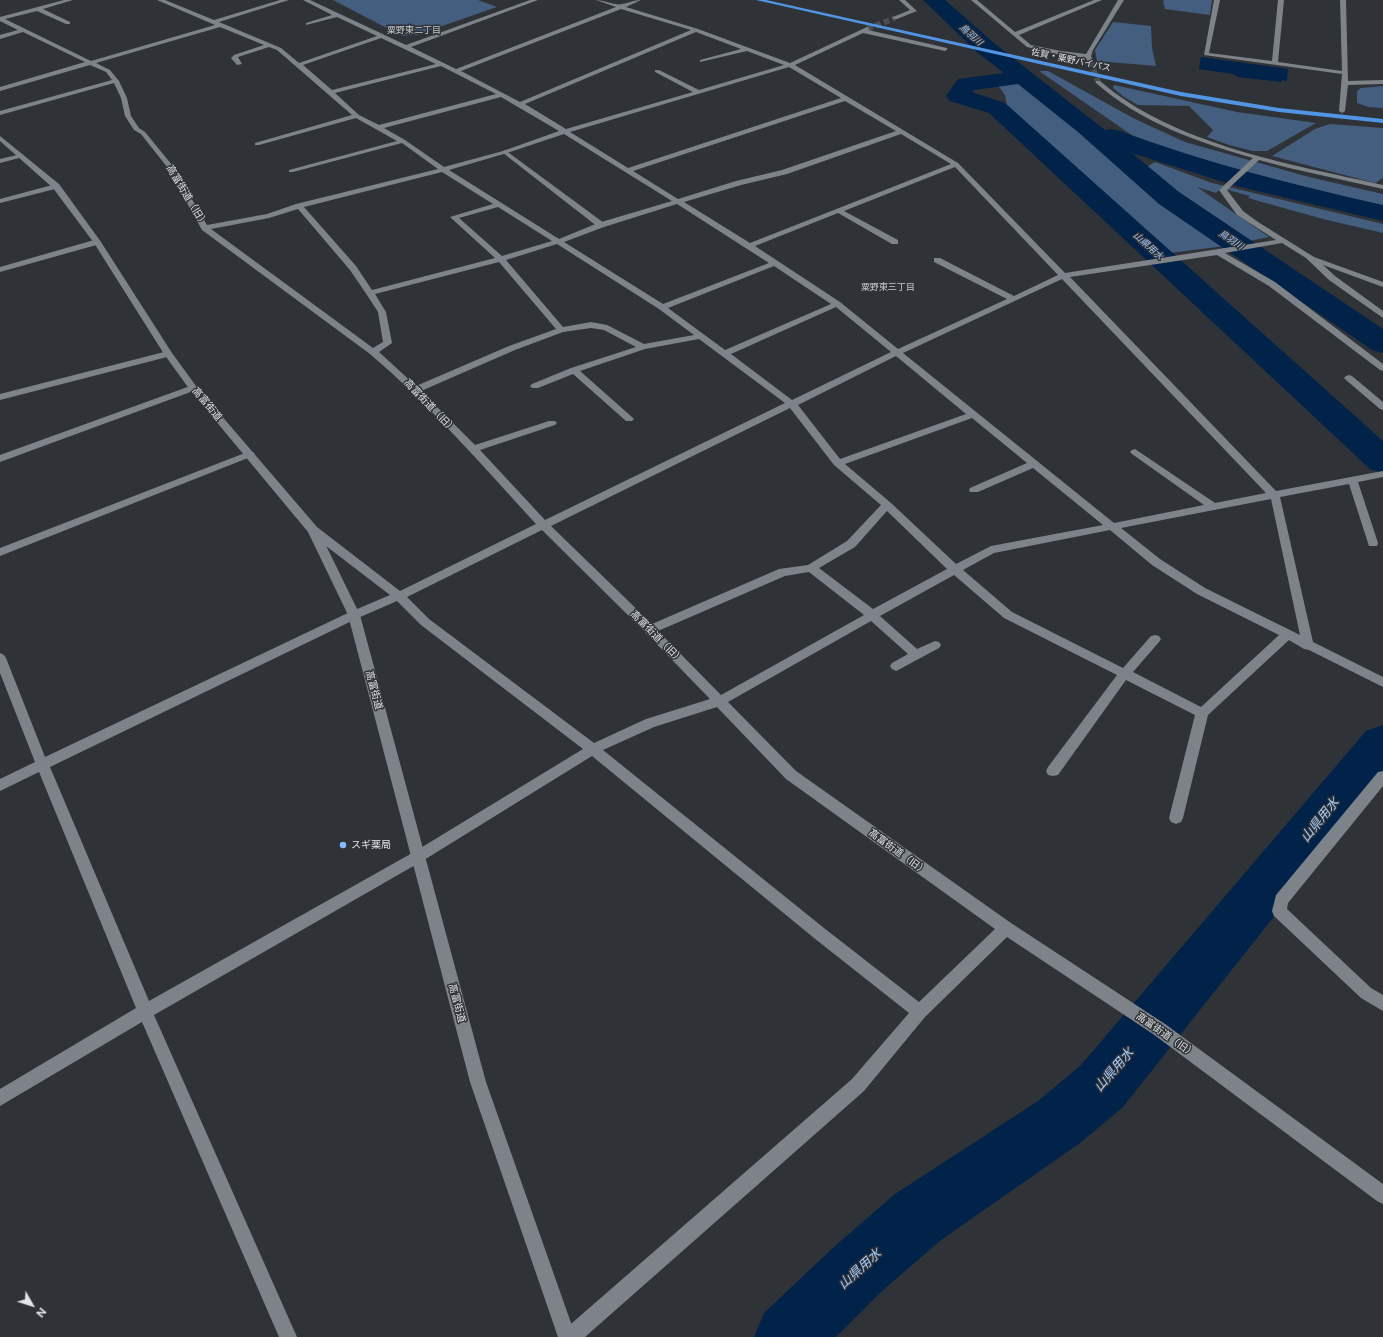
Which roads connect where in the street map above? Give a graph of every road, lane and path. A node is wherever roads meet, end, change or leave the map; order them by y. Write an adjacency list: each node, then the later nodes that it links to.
1 (70, 0): 17 (street)
2 (160, 0): 23 (street)
3 (286, 0): 23 (street)
4 (306, 0): 18 (street)
5 (535, 0): 31 (street)
6 (599, 0): 16 (street)
7 (638, 0): 16 (street)
8 (759, 0): 60 (highway, 佐賀・粟野バイパス)
9 (902, 0): 20 (street)
10 (974, 0): 27 (street)
11 (1099, 0): 27 (street)
12 (1121, 0): 27 (street)
13 (1218, 0): 38 (street)
14 (1281, 0): 38 (street)
15 (1343, 0): 43 (street)
16 (621, 7): 26 (street); 41 (street)
17 (38, 9): 21 (street); 22 (street)
18 (337, 15): 24 (street); 28 (street)
19 (866, 17): 47 (highway, 佐賀・粟野バイパス)
20 (895, 18)
21 (0, 19): 25 (street, 高富街道（旧）)
22 (68, 23)
23 (217, 23): 30 (street); 35 (street)
24 (308, 24)
25 (24, 30): 29 (street); 35 (street, 高富街道（旧）)
26 (696, 30): 32 (street); 55 (street)
27 (1015, 34)
28 (381, 36): 31 (street); 39 (street)
29 (0, 37)
30 (269, 45): 36 (street); 39 (street)
31 (406, 47): 37 (street)
32 (747, 49): 34 (street); 40 (street)
33 (945, 49): 40 (street)
34 (702, 61)
35 (94, 63): 44 (street, 高富街道（旧）); 50 (street)
36 (239, 64)
37 (442, 64): 41 (street); 51 (street)
38 (1274, 64): 43 (street)
39 (298, 65): 51 (street)
40 (790, 65): 52 (street); 54 (street)
41 (456, 71): 53 (street)
42 (657, 71): 52 (street)
43 (1345, 73): 48 (street)
44 (116, 82): 57 (street); 83 (street, 高富街道（旧）)
45 (1098, 82): 69 (street)
46 (1383, 82): 48 (street)
47 (1166, 83)
48 (1345, 83): 56 (street)
49 (1190, 88): 56 (highway)
50 (0, 89)
51 (331, 92): 59 (street)
52 (698, 92): 63 (street)
53 (503, 94): 55 (street); 61 (street)
54 (848, 98): 62 (street); 73 (street)
55 (520, 104): 63 (street)
56 (1342, 111): 58 (highway)
57 (0, 113)
58 (1383, 114)
59 (357, 116): 61 (street); 66 (street)
60 (1383, 121)
61 (377, 128): 65 (street)
62 (902, 130): 71 (street); 78 (street)
63 (565, 131): 67 (street); 73 (street)
64 (0, 138): 68 (street, 高富街道)
65 (403, 141): 72 (street); 74 (street)
66 (257, 144)
67 (505, 152): 72 (street); 82 (street)
68 (21, 156): 70 (street); 76 (street, 高富街道)
69 (1257, 159): 75 (street); 84 (street)
70 (0, 160)
71 (956, 164): 81 (street); 95 (street)
72 (442, 170): 79 (street); 80 (street)
73 (628, 170): 78 (street)
74 (291, 171)
75 (1382, 185)
76 (56, 186): 77 (street); 85 (street, 高富街道)
77 (0, 202)
78 (678, 202): 82 (street); 88 (street)
79 (497, 204): 86 (street); 91 (street)
80 (299, 206): 83 (street); 97 (street)
81 (839, 211): 87 (street); 88 (street)
82 (601, 225): 86 (street)
83 (205, 228): 105 (street, 高富街道（旧）)
84 (1281, 241): 89 (street); 90 (street)
85 (97, 242): 94 (street); 107 (street, 高富街道)
86 (557, 242): 91 (street); 100 (street)
87 (895, 242)
88 (749, 246): 93 (street)
89 (1223, 251): 95 (street); 109 (street)
90 (1308, 256): 96 (street); 101 (street)
91 (501, 259): 97 (street); 102 (street)
92 (937, 260): 98 (street)
93 (775, 263): 99 (street); 100 (street)
94 (0, 270)
95 (1063, 276): 98 (street); 130 (street)
96 (1383, 285)
97 (370, 293): 105 (street)
98 (1014, 299): 106 (street)
99 (837, 304): 106 (street); 108 (street)
100 (662, 307): 103 (street)
101 (1383, 315)
102 (560, 330): 104 (street); 114 (street)
103 (701, 336): 104 (street); 108 (street)
104 (643, 347): 110 (street)
105 (373, 352): 114 (street, 高富街道（旧）)
106 (898, 352): 116 (street); 118 (street)
107 (168, 354): 113 (street, 高富街道); 115 (street)
108 (724, 354): 116 (street)
109 (1383, 368)
110 (574, 370): 112 (street); 119 (street)
111 (1349, 378): 117 (street)
112 (535, 386)
113 (193, 388): 123 (street, 高富街道); 124 (street)
114 (415, 390): 121 (street, 高富街道（旧）)
115 (0, 397)
116 (792, 404): 125 (street); 133 (street)
117 (1383, 407)
118 (974, 414): 125 (street); 126 (street)
119 (629, 419)
120 (552, 424): 121 (street)
121 (473, 449): 133 (street, 高富街道（旧）)
122 (1135, 452): 132 (street)
123 (250, 454): 135 (street, 高富街道); 137 (street)
124 (0, 459)
125 (838, 463): 131 (street)
126 (1034, 464): 129 (street); 134 (street)
127 (1383, 474): 128 (street)
128 (1353, 480): 130 (street); 136 (street)
129 (974, 490)
130 (1275, 496): 132 (street); 147 (street)
131 (887, 505): 138 (street); 139 (street)
132 (1214, 507): 134 (street)
133 (543, 524): 140 (street); 143 (street, 高富街道（旧）)
134 (1113, 526): 139 (street); 144 (street)
135 (313, 530): 140 (street); 141 (street, 高富街道)
136 (1374, 543)
137 (0, 552)
138 (811, 568): 142 (street); 143 (street)
139 (955, 570): 142 (street); 151 (street)
140 (399, 596): 141 (street); 155 (street)
141 (354, 615): 156 (street); 161 (street, 高富街道)
142 (872, 615): 148 (street); 153 (street)
143 (650, 630): 153 (street, 高富街道（旧）)
144 (1288, 635): 147 (street); 154 (street)
145 (1155, 638): 151 (street)
146 (935, 645): 148 (street)
147 (1308, 646): 152 (street)
148 (916, 655): 150 (street)
149 (0, 658): 156 (street)
150 (896, 666)
151 (1125, 673): 154 (street); 157 (street)
152 (1383, 682)
153 (720, 701): 155 (street); 162 (street, 高富街道（旧）)
154 (1202, 713): 160 (street)
155 (592, 749): 161 (street); 165 (street)
156 (42, 766): 159 (street); 164 (street)
157 (1053, 771)
158 (1383, 776): 163 (street)
159 (0, 785)
160 (1176, 818)
161 (419, 856): 164 (street); 169 (street, 高富街道)
162 (1006, 928): 165 (street); 167 (street, 高富街道（旧）)
163 (1383, 1004)
164 (146, 1011): 166 (street); 168 (street)
165 (920, 1012): 170 (street)
166 (0, 1098)
167 (1383, 1195)
168 (288, 1337)
169 (566, 1337)
170 (571, 1337)

